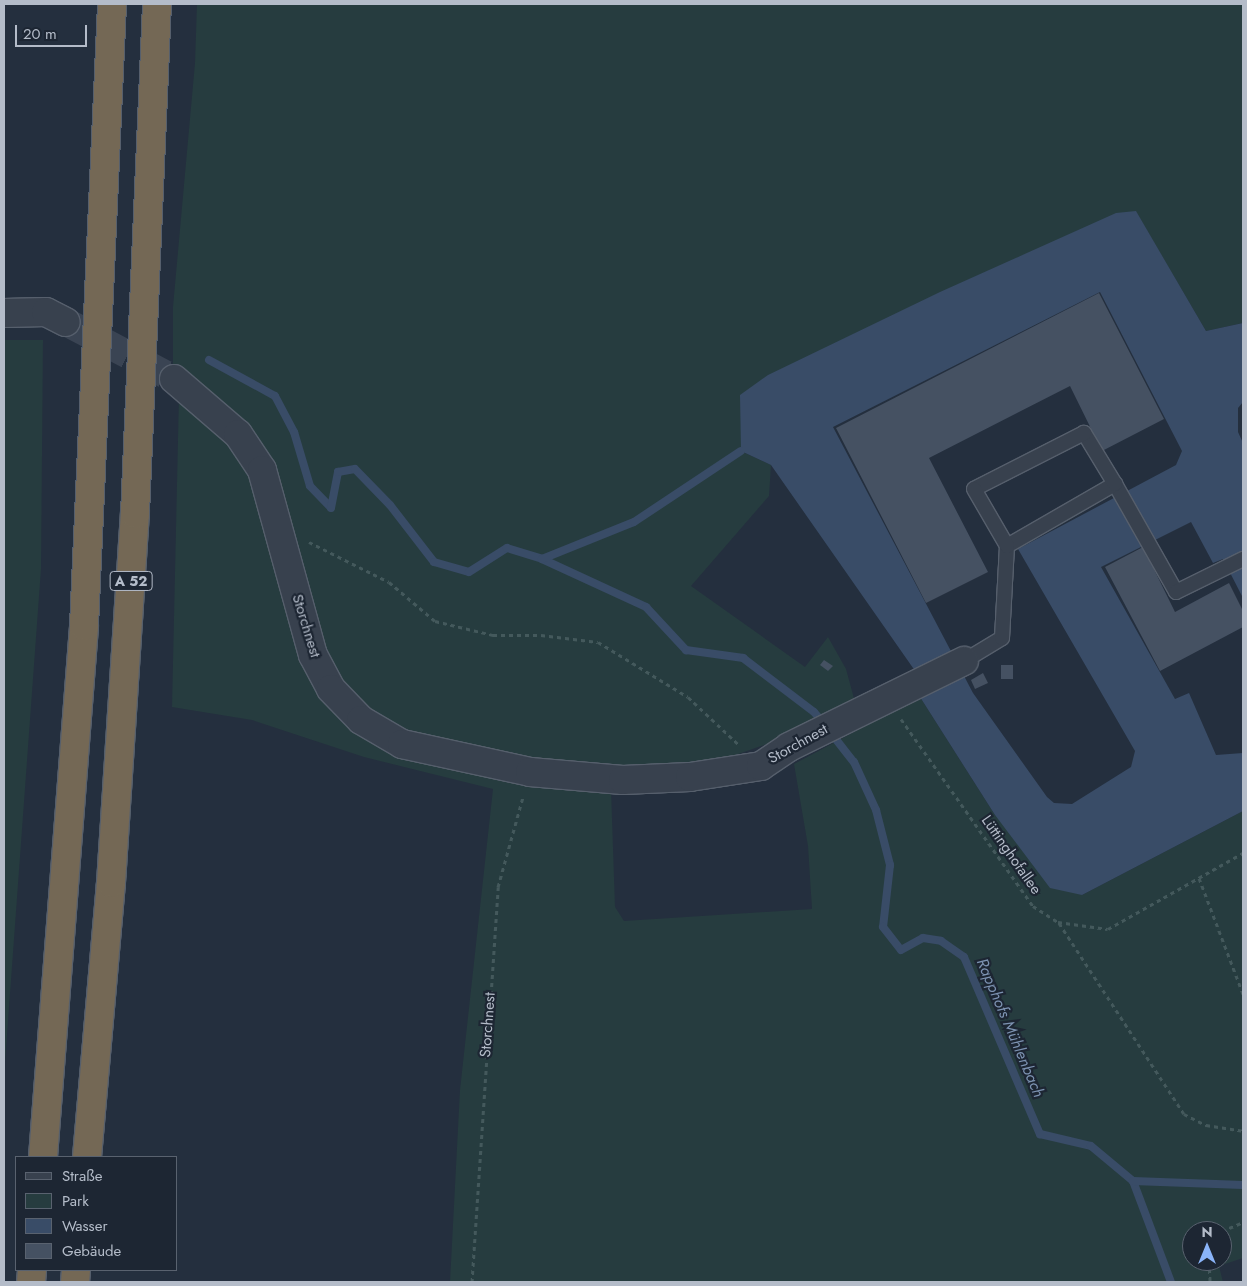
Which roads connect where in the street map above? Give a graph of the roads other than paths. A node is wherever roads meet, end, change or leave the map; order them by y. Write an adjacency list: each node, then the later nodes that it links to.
1 (112, 4): 10 (highway, A 52)
2 (157, 4): 11 (highway, A 52)
3 (4, 313): 4 (street)
4 (66, 322)
5 (174, 379): 9 (street, Storchnest)
6 (1116, 487): 7 (lane); 7 (lane); 8 (lane)
7 (1006, 546): 9 (lane)
8 (1243, 559)
9 (964, 661)
10 (43, 1156)
11 (87, 1156)

